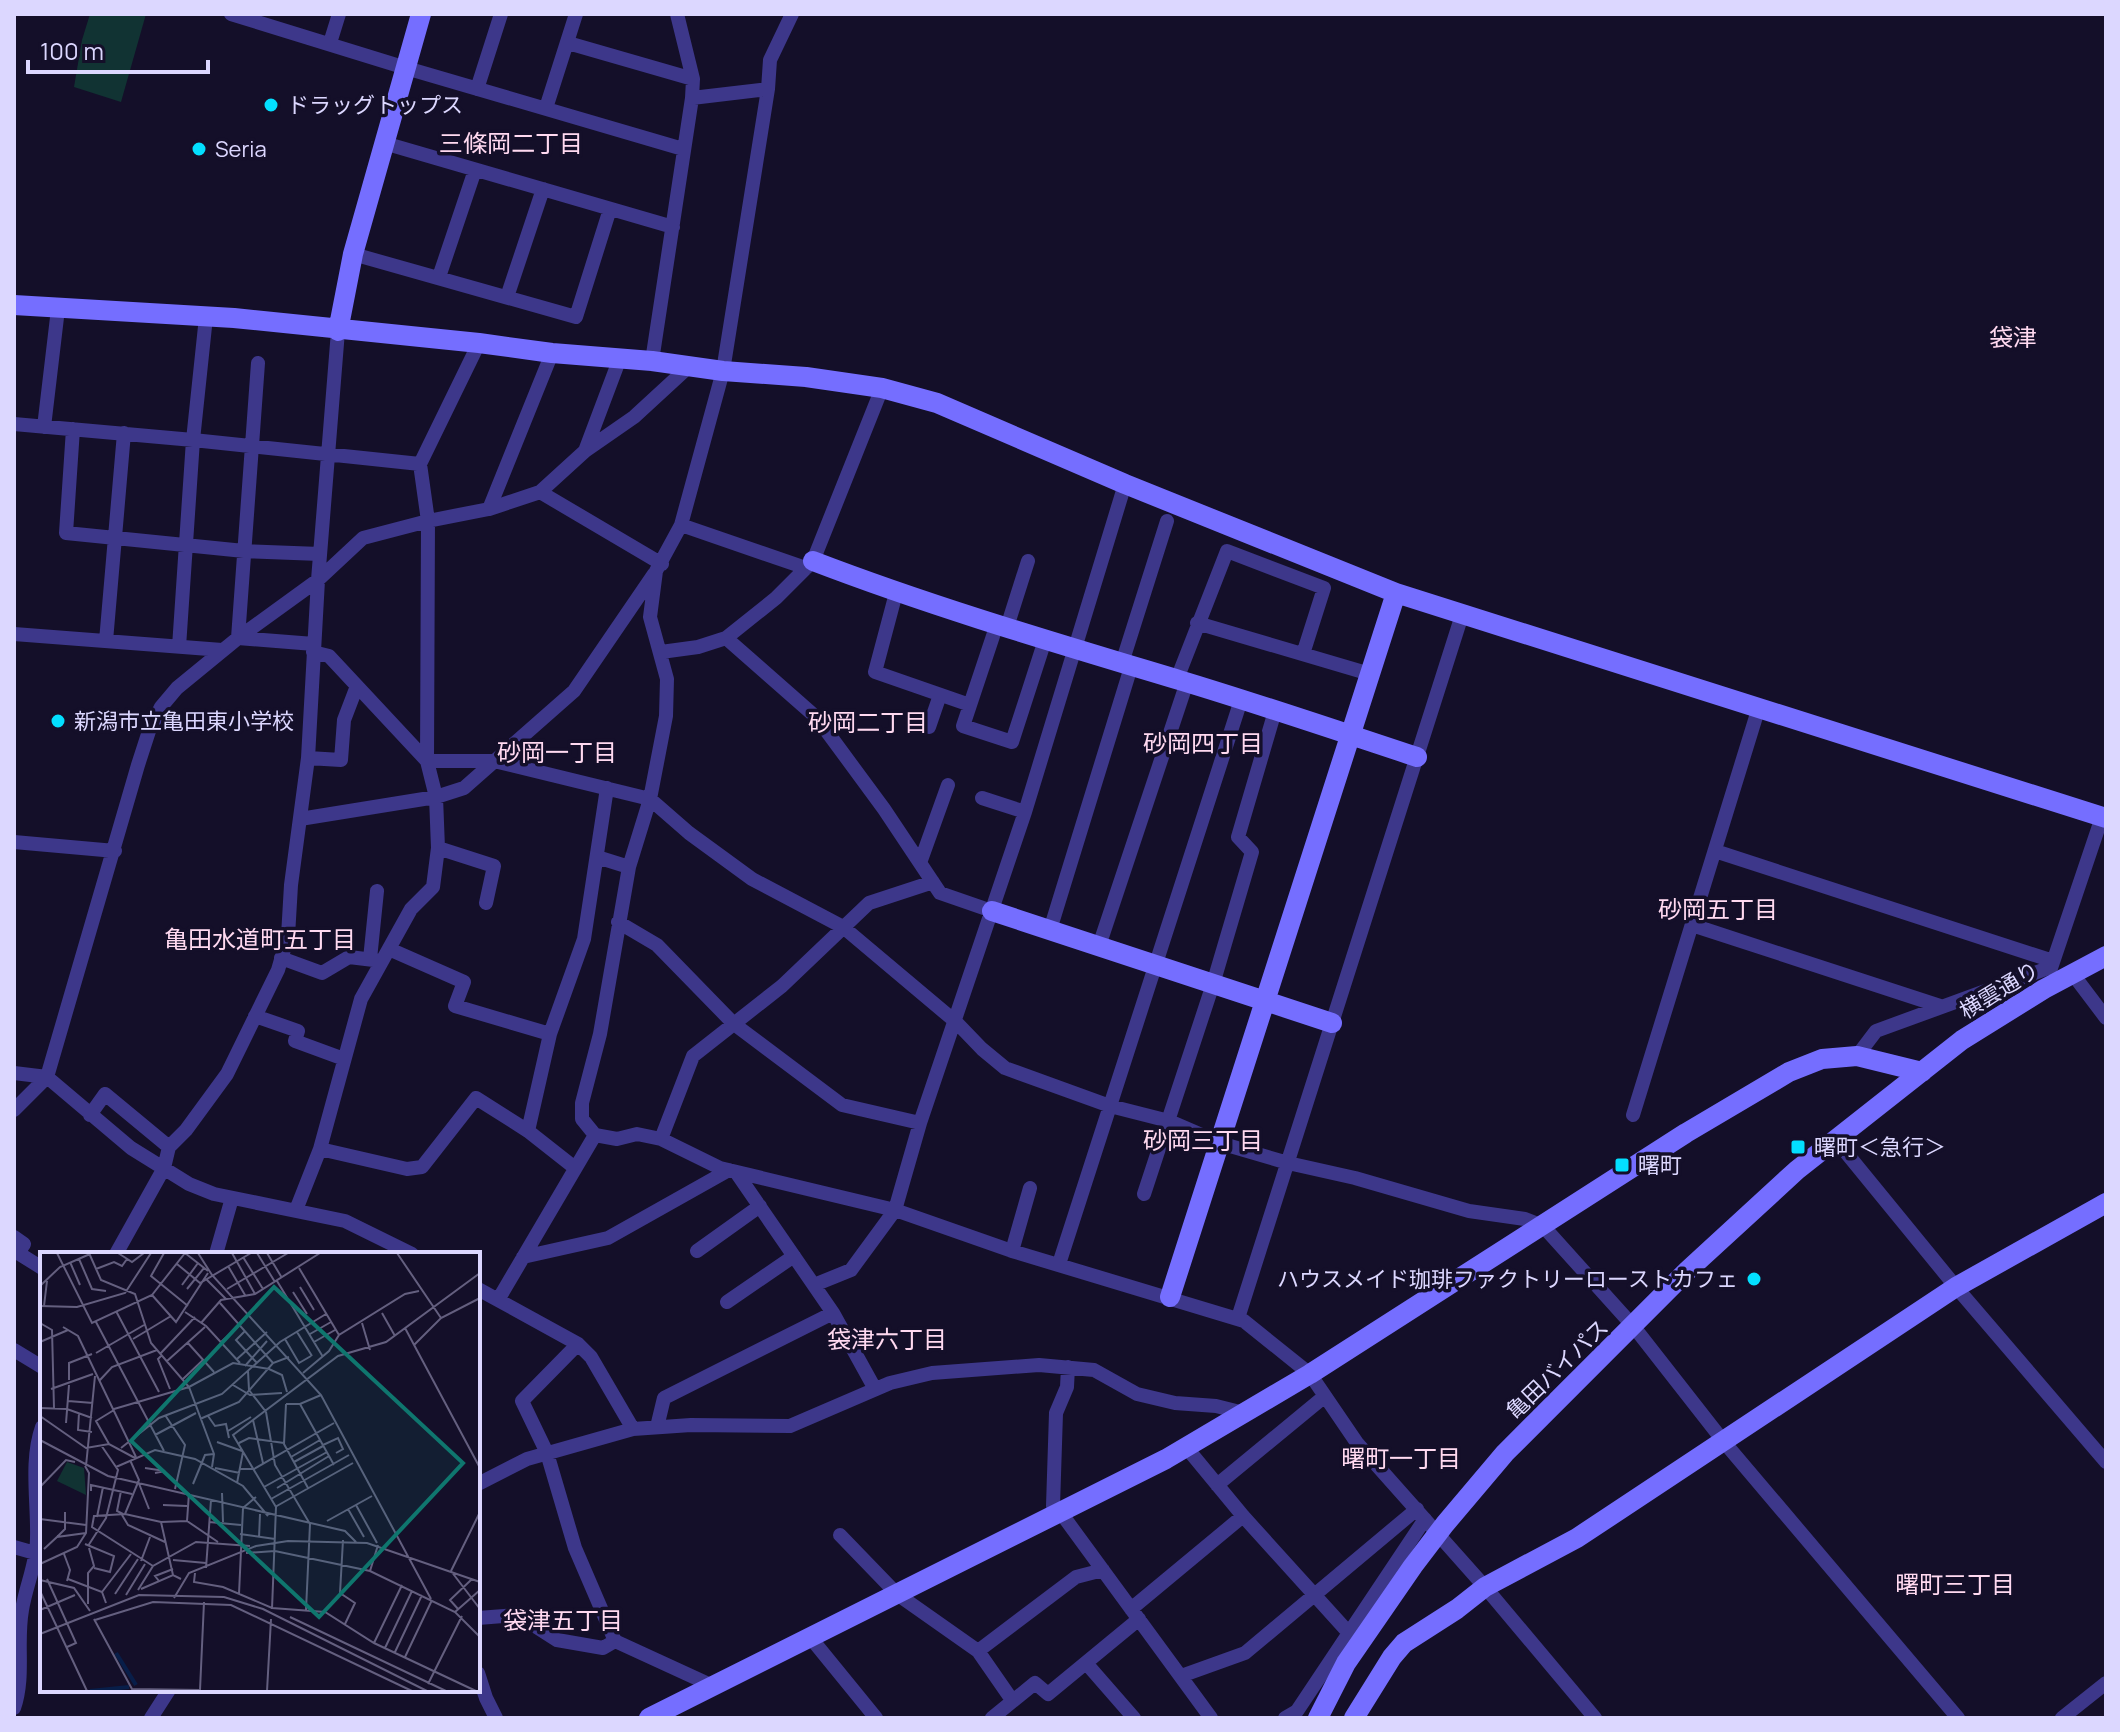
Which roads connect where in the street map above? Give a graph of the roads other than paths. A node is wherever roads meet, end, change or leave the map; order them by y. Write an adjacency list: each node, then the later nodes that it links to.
1 (231, 14): 8 (street)
2 (339, 14): 8 (street)
3 (421, 14): 10 (street)
4 (501, 14): 12 (street)
5 (576, 14): 9 (street)
6 (677, 14): 11 (street)
7 (792, 14): 13 (street)
8 (330, 43): 10 (street)
9 (568, 43): 11 (street); 15 (street)
10 (406, 68): 12 (street); 16 (street)
11 (693, 79): 14 (street)
12 (477, 89): 15 (street)
13 (768, 89): 14 (street); 35 (street)
14 (692, 98): 17 (street)
15 (546, 108): 17 (street)
16 (384, 143): 18 (street); 22 (street)
17 (683, 149): 21 (street)
18 (475, 170): 19 (street); 23 (street)
19 (543, 189): 20 (street); 24 (street)
20 (610, 209): 21 (street); 24 (street)
21 (673, 227): 32 (street)
22 (353, 254): 23 (street); 28 (street)
23 (439, 277): 24 (street)
24 (507, 297)
25 (14, 305): 26 (street)
26 (58, 309): 27 (street); 38 (street)
27 (206, 317): 28 (street); 41 (street)
28 (338, 331): 29 (street); 44 (street)
29 (479, 343): 30 (street); 45 (street)
30 (552, 353): 31 (street); 48 (street)
31 (620, 358): 32 (street); 43 (street)
32 (652, 361): 34 (street)
33 (258, 363): 42 (street)
34 (686, 366): 35 (street); 43 (street)
35 (723, 371): 36 (street); 51 (street)
36 (882, 388): 46 (street); 57 (street)
37 (14, 424): 38 (street)
38 (44, 427): 39 (street)
39 (73, 429): 40 (street); 52 (street)
40 (124, 433): 41 (street); 52 (street)
41 (193, 440): 42 (street); 53 (street)
42 (252, 446): 44 (street); 54 (street)
43 (585, 451): 47 (street)
44 (327, 453): 45 (street); 55 (street)
45 (420, 464): 49 (street)
46 (1125, 484): 61 (street); 73 (street)
47 (540, 492): 48 (street); 58 (street)
48 (489, 509): 49 (street)
49 (428, 521): 59 (street); 89 (street)
50 (1167, 521): 76 (street)
51 (681, 525): 57 (street); 58 (street)
52 (115, 537): 53 (street); 69 (street)
53 (186, 544): 54 (street); 70 (street)
54 (244, 551): 55 (street); 66 (street)
55 (320, 554): 59 (street)
56 (1028, 561): 64 (street)
57 (810, 564): 60 (street); 67 (street)
58 (659, 568): 74 (street); 90 (street)
59 (318, 580): 66 (street); 71 (street)
60 (896, 593): 64 (street); 80 (street)
61 (1396, 593): 62 (street); 77 (street)
62 (1462, 615): 83 (street); 87 (street)
63 (1197, 623): 75 (street); 75 (street); 78 (street)
64 (1002, 626): 68 (street); 82 (street)
65 (14, 634): 69 (street)
66 (238, 638): 71 (street); 72 (street)
67 (726, 638): 74 (street); 104 (street)
68 (1045, 640): 73 (street); 82 (street)
69 (106, 641): 70 (street)
70 (179, 647): 72 (street)
71 (314, 648): 79 (street); 88 (street)
72 (222, 650): 101 (street)
73 (1074, 650): 76 (street); 96 (street)
74 (661, 652): 95 (street)
75 (1303, 654): 77 (street)
76 (1126, 665): 78 (street); 113 (street)
77 (1370, 674): 86 (street)
78 (1182, 681): 81 (street); 114 (street)
79 (357, 686): 88 (street); 89 (street)
80 (940, 695): 82 (street); 85 (street)
81 (1241, 700): 84 (street); 119 (street)
82 (970, 705)
83 (1759, 707): 97 (street); 102 (street)
84 (1275, 711): 86 (street); 121 (street)
85 (929, 727)
86 (1350, 735): 87 (street); 123 (street)
87 (1417, 757): 128 (street)
88 (308, 758): 98 (street)
89 (427, 761): 90 (street); 93 (street)
90 (494, 761): 92 (street); 93 (street)
91 (948, 785): 104 (street)
92 (607, 788): 95 (street); 103 (street)
93 (436, 797): 98 (street); 100 (street)
94 (982, 798): 96 (street)
95 (650, 799): 105 (street); 112 (street)
96 (1025, 812): 109 (street)
97 (2104, 818): 118 (street)
98 (300, 819): 117 (street)
99 (14, 842): 101 (street)
100 (438, 848): 108 (street); 116 (street)
101 (115, 851): 135 (street)
102 (1715, 851): 111 (street); 118 (street)
103 (597, 857): 105 (street); 130 (street)
104 (920, 863): 106 (street)
105 (629, 867): 110 (street)
106 (933, 882): 109 (street); 112 (street)
107 (377, 891): 116 (street)
108 (486, 903)
109 (992, 911): 113 (street); 127 (street)
110 (618, 922): 129 (street); 143 (street)
111 (1692, 925): 124 (street); 139 (street)
112 (843, 927): 127 (street); 129 (street)
113 (1050, 930): 114 (street)
114 (1099, 946): 119 (street)
115 (2106, 956): 120 (street, 横雲通り)
116 (380, 957): 117 (street); 130 (street); 132 (street)
117 (281, 958): 125 (street)
118 (2052, 964): 122 (street); 124 (street)
119 (1156, 965): 121 (street); 136 (street)
120 (2072, 973): 122 (street, 横雲通り); 126 (street)
121 (1213, 984): 123 (street); 140 (street)
122 (2044, 989): 133 (street, 横雲通り)
123 (1265, 1001): 128 (street); 146 (street)
124 (1940, 1006): 131 (street)
125 (255, 1016): 132 (street); 147 (street)
126 (2106, 1018)
127 (956, 1022): 136 (street); 141 (street)
128 (1332, 1023): 149 (street)
129 (734, 1024): 141 (street); 144 (street)
130 (550, 1034): 142 (street)
131 (1857, 1056): 133 (street); 160 (street)
132 (344, 1059): 148 (street)
133 (1922, 1072): 145 (street, 亀田バイパス)
134 (14, 1073): 135 (street)
135 (47, 1077): 137 (street); 138 (street)
136 (1110, 1106): 140 (street); 169 (street)
137 (14, 1110)
138 (90, 1115): 147 (street); 150 (street)
139 (1633, 1115)
140 (1169, 1121): 146 (street); 154 (street)
141 (920, 1123): 159 (street)
142 (528, 1131): 148 (street); 151 (street)
143 (595, 1135): 144 (street); 151 (street)
144 (661, 1139): 152 (street)
145 (1835, 1139): 172 (street); 179 (street, 亀田バイパス)
146 (1220, 1143): 149 (street); 174 (street)
147 (169, 1147): 150 (street)
148 (320, 1149): 158 (street)
149 (1288, 1163): 160 (street); 178 (street)
150 (164, 1168): 155 (street); 164 (street)
151 (575, 1168): 168 (street)
152 (732, 1171): 157 (street); 159 (street); 168 (street)
153 (1030, 1188): 163 (street)
154 (1144, 1194)
155 (232, 1198): 158 (street); 165 (street)
156 (2106, 1203): 172 (street)
157 (760, 1206): 162 (street); 167 (street)
158 (296, 1210): 166 (street)
159 (895, 1210): 163 (street); 171 (street)
160 (1543, 1226): 179 (street); 184 (street)
161 (14, 1237): 170 (street)
162 (697, 1251)
163 (1012, 1251): 169 (street)
164 (117, 1252)
165 (217, 1252)
166 (408, 1252)
167 (794, 1256): 171 (street); 176 (street)
168 (523, 1257): 175 (street)
169 (1059, 1264): 174 (street)
170 (40, 1267)
171 (814, 1285): 177 (street)
172 (1956, 1287): 191 (street); 194 (street)
173 (480, 1290): 175 (street)
174 (1170, 1297): 178 (street)
175 (498, 1300): 180 (street)
176 (727, 1302)
177 (833, 1313): 185 (street); 188 (street)
178 (1238, 1318): 184 (street)
179 (1634, 1327): 191 (street); 199 (street, 亀田バイパス)
180 (578, 1344): 189 (street); 193 (street)
181 (14, 1350): 182 (street)
182 (40, 1366)
183 (1068, 1367): 185 (street); 187 (street); 197 (street)
184 (1310, 1374): 186 (street); 187 (street)
185 (875, 1389): 188 (street)
186 (1325, 1396): 196 (street); 199 (street)
187 (1244, 1413): 192 (street)
188 (657, 1427): 189 (street)
189 (633, 1429): 193 (street)
190 (40, 1439): 202 (street)
191 (1724, 1442): 204 (street); 232 (street)
192 (1186, 1447): 196 (street); 197 (street)
193 (547, 1453): 195 (street); 211 (street)
194 (2106, 1462)
195 (480, 1483)
196 (1217, 1485): 198 (street)
197 (1061, 1513): 203 (street); 205 (street)
198 (1243, 1516): 206 (street); 207 (street)
199 (1427, 1521): 204 (street); 206 (street); 209 (street); 229 (street, 亀田バイパス)
200 (840, 1535): 205 (street)
201 (14, 1547): 202 (street)
202 (40, 1555): 220 (street)
203 (1103, 1570): 207 (street); 212 (street)
204 (1485, 1587): 230 (street); 231 (street)
205 (897, 1594): 210 (street); 212 (street)
206 (1314, 1595): 209 (street); 214 (street)
207 (1135, 1614): 213 (street); 214 (street)
208 (480, 1618): 211 (street)
209 (1348, 1632): 228 (street)
210 (810, 1637): 217 (street); 225 (street)
211 (615, 1641): 217 (street)
212 (978, 1651): 219 (street)
213 (1086, 1663): 219 (street); 226 (street)
214 (1181, 1676): 227 (street)
215 (480, 1679): 223 (street)
216 (2106, 1683): 233 (street)
217 (713, 1686): 224 (street)
218 (168, 1692): 222 (street)
219 (1012, 1700): 221 (street)
220 (14, 1708)
221 (994, 1717)
222 (151, 1718)
223 (496, 1718)
224 (649, 1718)
225 (876, 1718)
226 (1134, 1718)
227 (1211, 1718)
228 (1285, 1718)
229 (1318, 1718)
230 (1354, 1718)
231 (1595, 1718)
232 (1958, 1718)
233 (2062, 1718)

